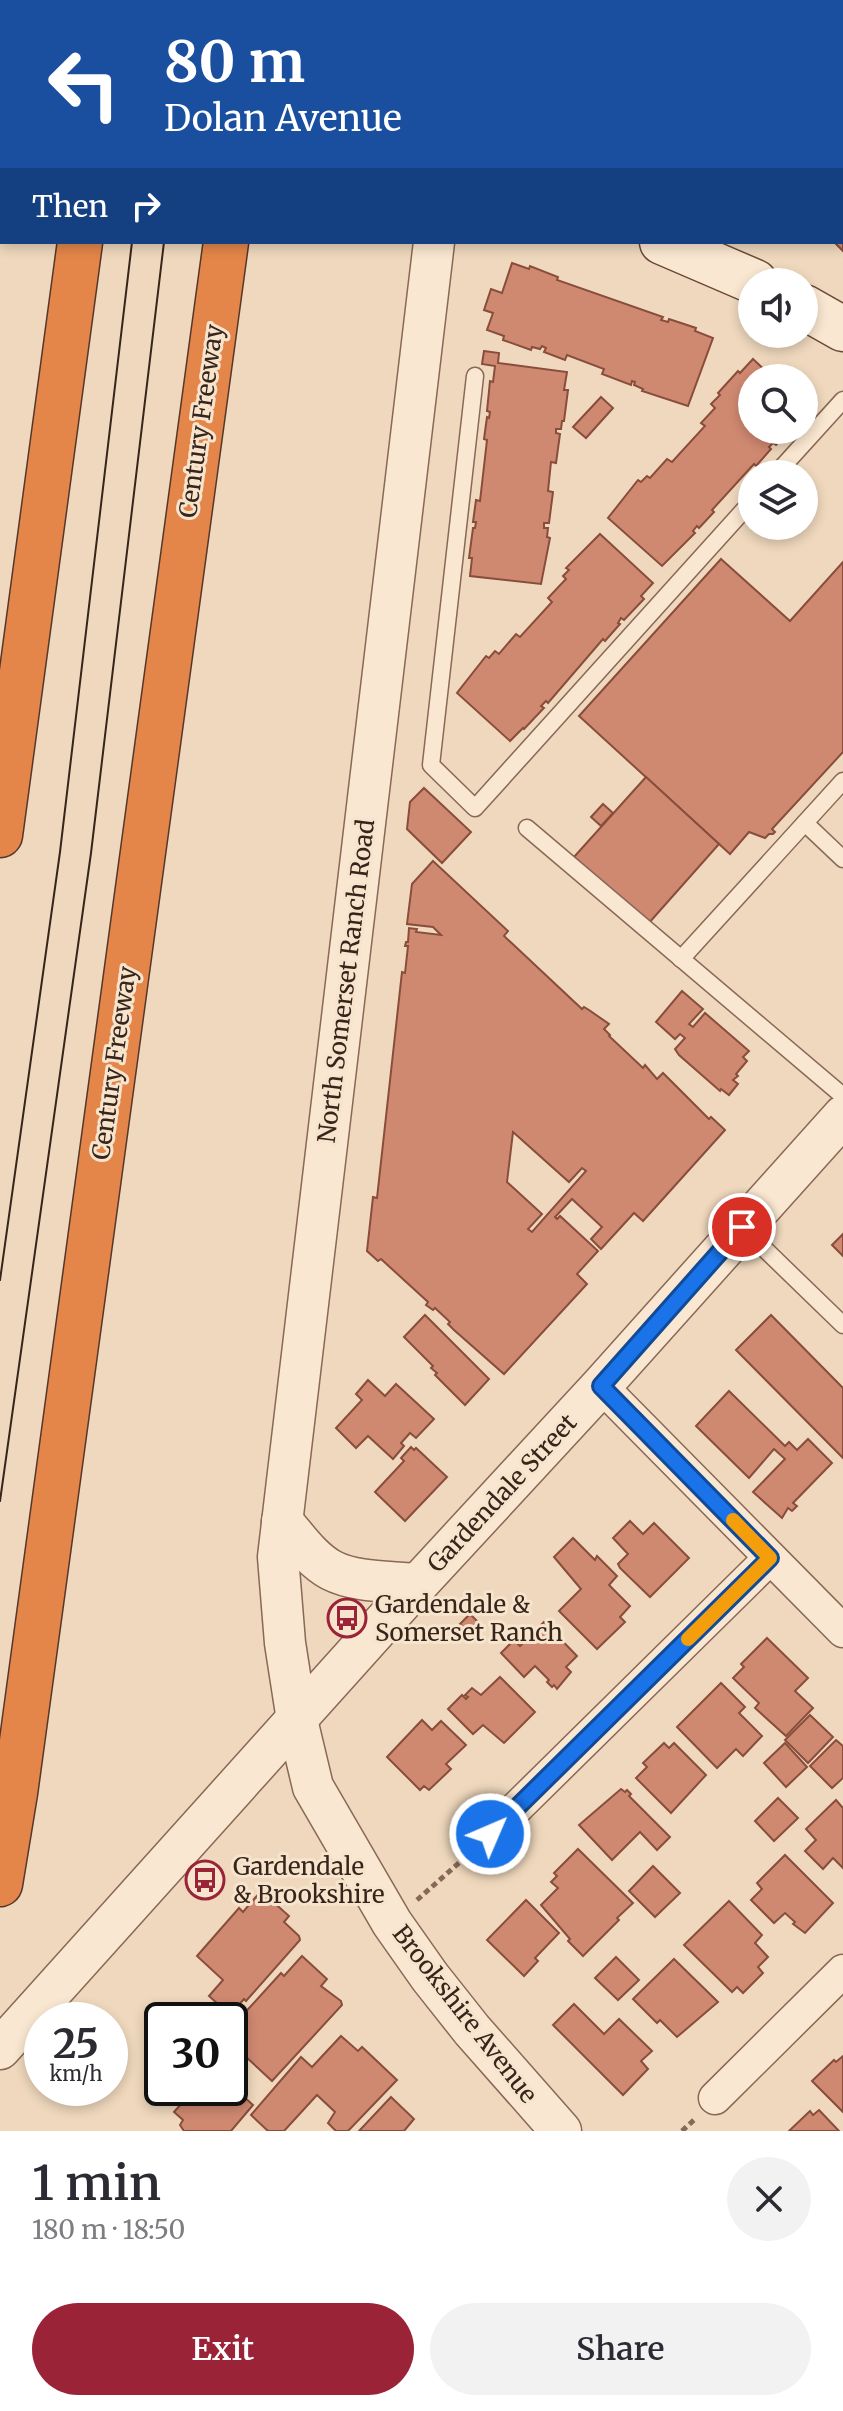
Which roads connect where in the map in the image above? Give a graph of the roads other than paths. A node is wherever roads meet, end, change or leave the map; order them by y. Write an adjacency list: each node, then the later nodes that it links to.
1 (80, 244): 15 (highway)
2 (226, 244): 29 (highway, Century Freeway)
3 (434, 244): 23 (street, North Somerset Ranch Road)
4 (667, 244): 5 (main road)
5 (738, 275)
6 (818, 315): 7 (main road)
7 (843, 329)
8 (475, 376): 11 (lane)
9 (843, 400): 10 (lane)
10 (789, 460)
11 (738, 517)
12 (843, 781): 13 (lane)
13 (805, 823): 16 (lane); 17 (lane)
14 (527, 828): 17 (lane)
15 (0, 835)
16 (843, 859)
17 (681, 959): 18 (lane)
18 (843, 1096)
19 (843, 1116): 20 (street, Gardendale Street)
20 (742, 1227): 21 (lane); 22 (street, Gardendale Street)
21 (843, 1325)
22 (601, 1386): 24 (street); 25 (street, Gardendale Street)
23 (282, 1521): 25 (street); 27 (street, North Somerset Ranch Road)
24 (770, 1558): 26 (street); 28 (street)
25 (418, 1584): 27 (street, Gardendale Street)
26 (843, 1631)
27 (297, 1720): 31 (street, Gardendale Street); 33 (street, Brookshire Avenue)
28 (490, 1834)
29 (0, 1884)
30 (843, 1971): 32 (street)
31 (0, 2049)
32 (715, 2098)
33 (561, 2131)

